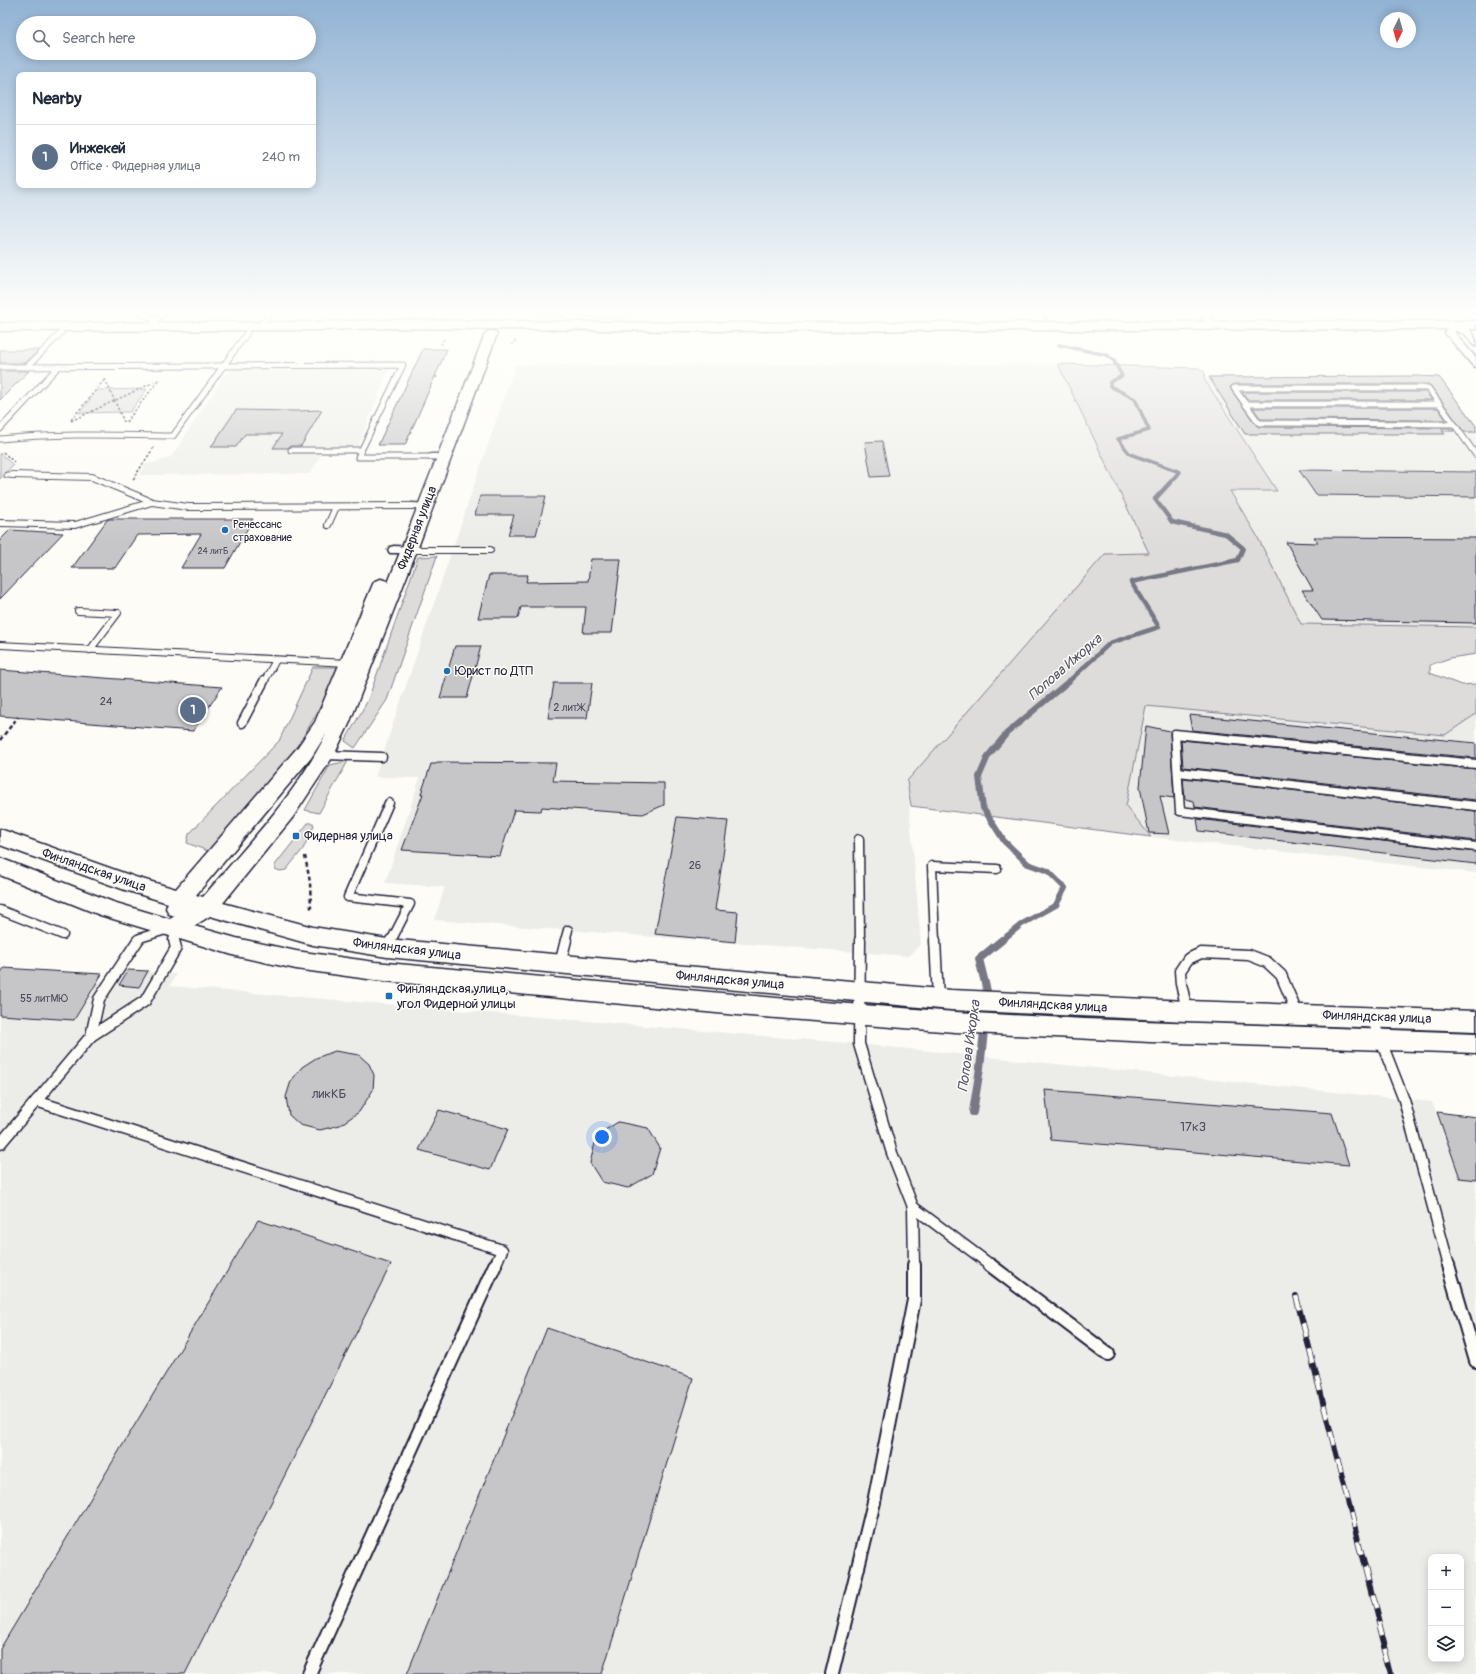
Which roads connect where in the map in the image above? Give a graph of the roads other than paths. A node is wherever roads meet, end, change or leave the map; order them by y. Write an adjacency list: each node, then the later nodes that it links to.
1 (37, 389): 11 (lane)
2 (206, 389): 12 (lane)
3 (391, 389): 14 (lane)
4 (467, 389): 16 (street, Фидерная улица)
5 (1235, 389): 8 (lane)
6 (1429, 389): 9 (lane)
7 (457, 390): 16 (street, Фидерная улица)
8 (1245, 404): 9 (lane); 10 (lane)
9 (1439, 404): 10 (lane)
10 (1454, 424): 15 (lane)
11 (0, 428)
12 (0, 439)
13 (291, 450): 14 (lane)
14 (361, 450): 16 (lane)
15 (1476, 455)
16 (438, 457): 19 (street, Фидерная улица)
17 (7, 475): 18 (lane)
18 (152, 502): 20 (lane); 21 (lane)
19 (419, 506): 20 (lane); 23 (street, Фидерная улица)
20 (336, 507): 22 (lane)
21 (0, 523)
22 (328, 525)
23 (402, 550): 24 (lane); 29 (street, Фидерная улица); 31 (street, Фидерная улица)
24 (490, 550)
25 (78, 611): 27 (lane)
26 (0, 645): 27 (lane)
27 (90, 650): 28 (lane)
28 (276, 660): 29 (lane); 30 (lane)
29 (348, 663): 42 (street, Фидерная улица)
30 (242, 723)
31 (325, 755): 32 (lane); 43 (street, Фидерная улица)
32 (382, 757)
33 (1476, 764): 34 (lane)
34 (1178, 772): 36 (lane); 39 (lane)
35 (389, 803): 48 (lane)
36 (1476, 806)
37 (0, 837): 42 (street, Финляндская улица)
38 (858, 839): 50 (lane)
39 (1476, 847)
40 (0, 866): 45 (street, Финляндская улица)
41 (997, 869): 51 (lane)
42 (180, 898): 43 (street, Финляндская улица); 45 (street, Фидерная улица)
43 (208, 906): 45 (street, Фидерная улица); 48 (street, Финляндская улица)
44 (0, 910): 47 (lane)
45 (172, 928): 54 (street, Финляндская улица); 57 (lane); 57 (lane)
46 (568, 930): 49 (lane)
47 (63, 935)
48 (387, 948): 49 (street, Финляндская улица)
49 (560, 964): 50 (street, Финляндская улица)
50 (860, 992): 51 (street, Финляндская улица); 54 (lane)
51 (947, 1007): 52 (street, Финляндская улица); 54 (street, Финляндская улица); 58 (street, Финляндская улица)
52 (1187, 1011): 53 (street, Финляндская улица); 53 (lane)
53 (1297, 1014): 55 (street, Финляндская улица)
54 (859, 1015): 62 (lane)
55 (1372, 1017): 56 (street, Финляндская улица); 58 (lane)
56 (1476, 1021)
57 (91, 1036): 60 (lane)
58 (1381, 1040): 59 (street, Финляндская улица); 64 (lane)
59 (1476, 1044)
60 (36, 1101): 61 (lane); 65 (lane)
61 (0, 1144)
62 (913, 1207): 63 (lane); 66 (lane)
63 (1108, 1354)
64 (1476, 1361)
65 (309, 1674)
66 (832, 1674)

